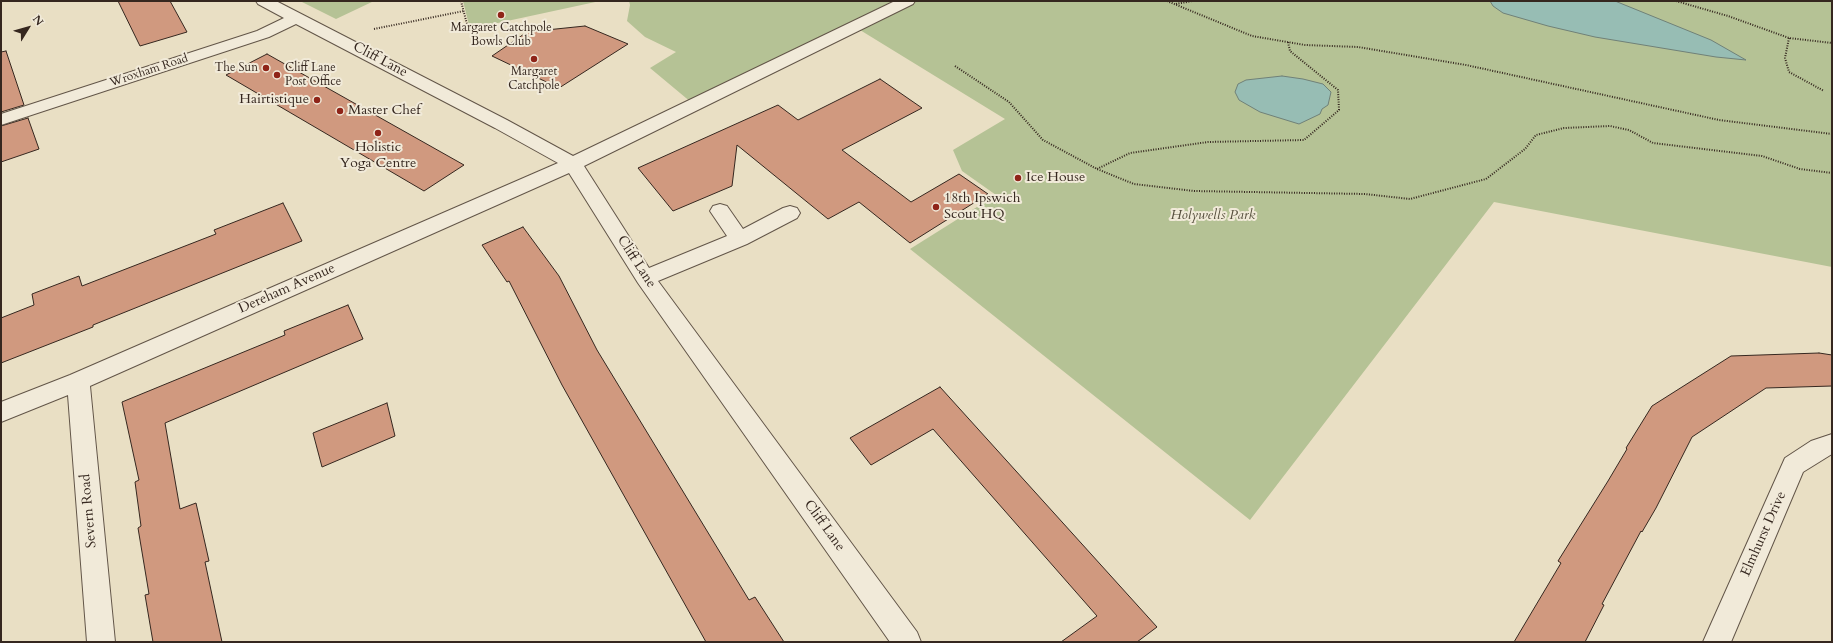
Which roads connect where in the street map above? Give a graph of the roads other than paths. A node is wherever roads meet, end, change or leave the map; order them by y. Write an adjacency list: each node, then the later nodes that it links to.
1 (264, 1): 3 (street, Cliff Lane)
2 (907, 1): 5 (street, Dereham Avenue)
3 (296, 18): 4 (street, Wroxham Road); 5 (street, Cliff Lane)
4 (1, 120)
5 (573, 164): 9 (street, Cliff Lane); 10 (street, Dereham Avenue)
6 (720, 211): 8 (street)
7 (790, 213): 8 (street)
8 (740, 239): 9 (street)
9 (645, 278): 14 (street, Cliff Lane)
10 (78, 381): 11 (street, Dereham Avenue); 13 (street, Severn Road)
11 (1, 412)
12 (1832, 444): 15 (street, Elmhurst Drive)
13 (101, 642)
14 (907, 642)
15 (1717, 642)

